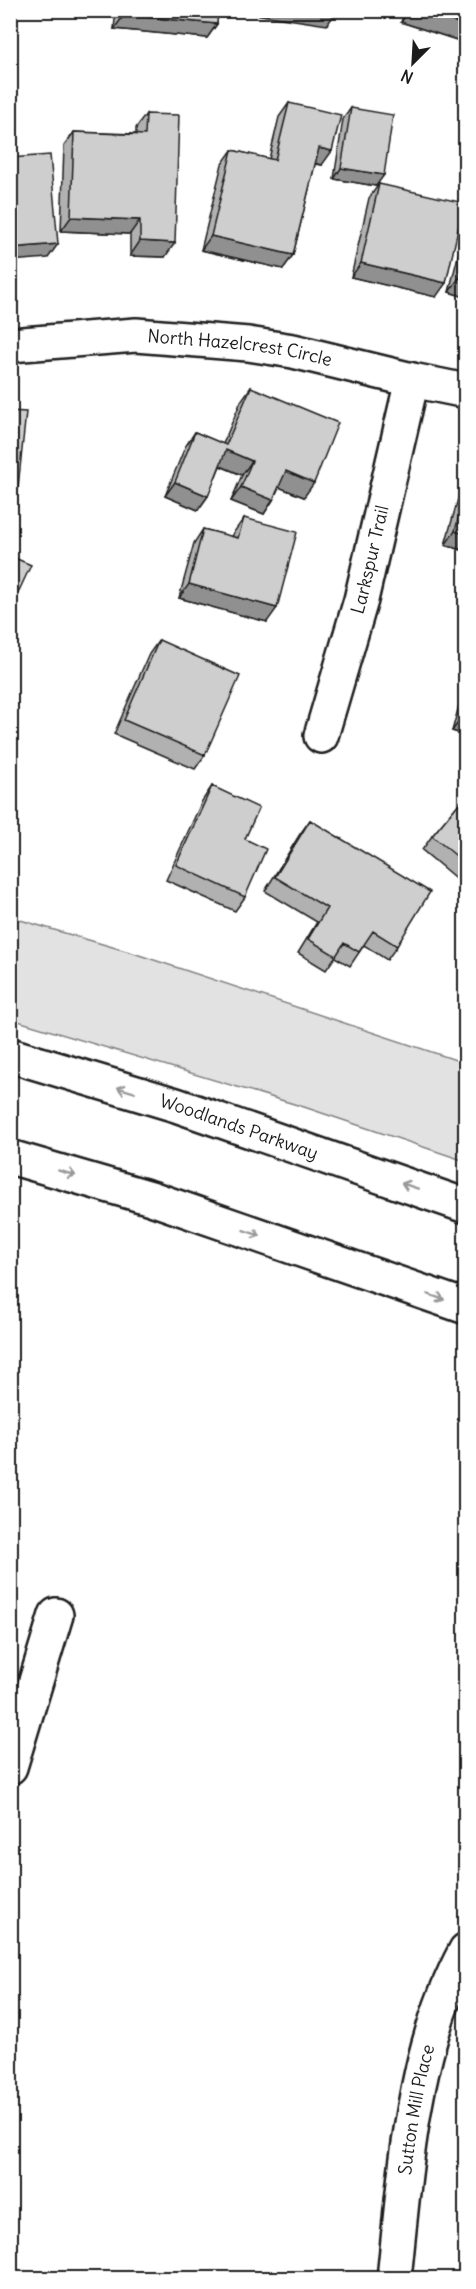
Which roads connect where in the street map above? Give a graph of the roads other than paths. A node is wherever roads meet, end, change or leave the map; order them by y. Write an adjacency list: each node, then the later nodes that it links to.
1 (10, 345): 2 (street, North Hazelcrest Circle)
2 (411, 380): 3 (street, North Hazelcrest Circle); 4 (street, Larkspur Trail)
3 (465, 391)
4 (321, 736)
5 (10, 1055): 7 (street, Woodlands Parkway, one-way to 5)
6 (10, 1157): 8 (street, one-way to 8)
7 (465, 1206)
8 (465, 1307)
9 (56, 1615): 10 (street)
10 (10, 1767)
11 (465, 1950): 12 (street, Sutton Mill Place)
12 (394, 2278)

